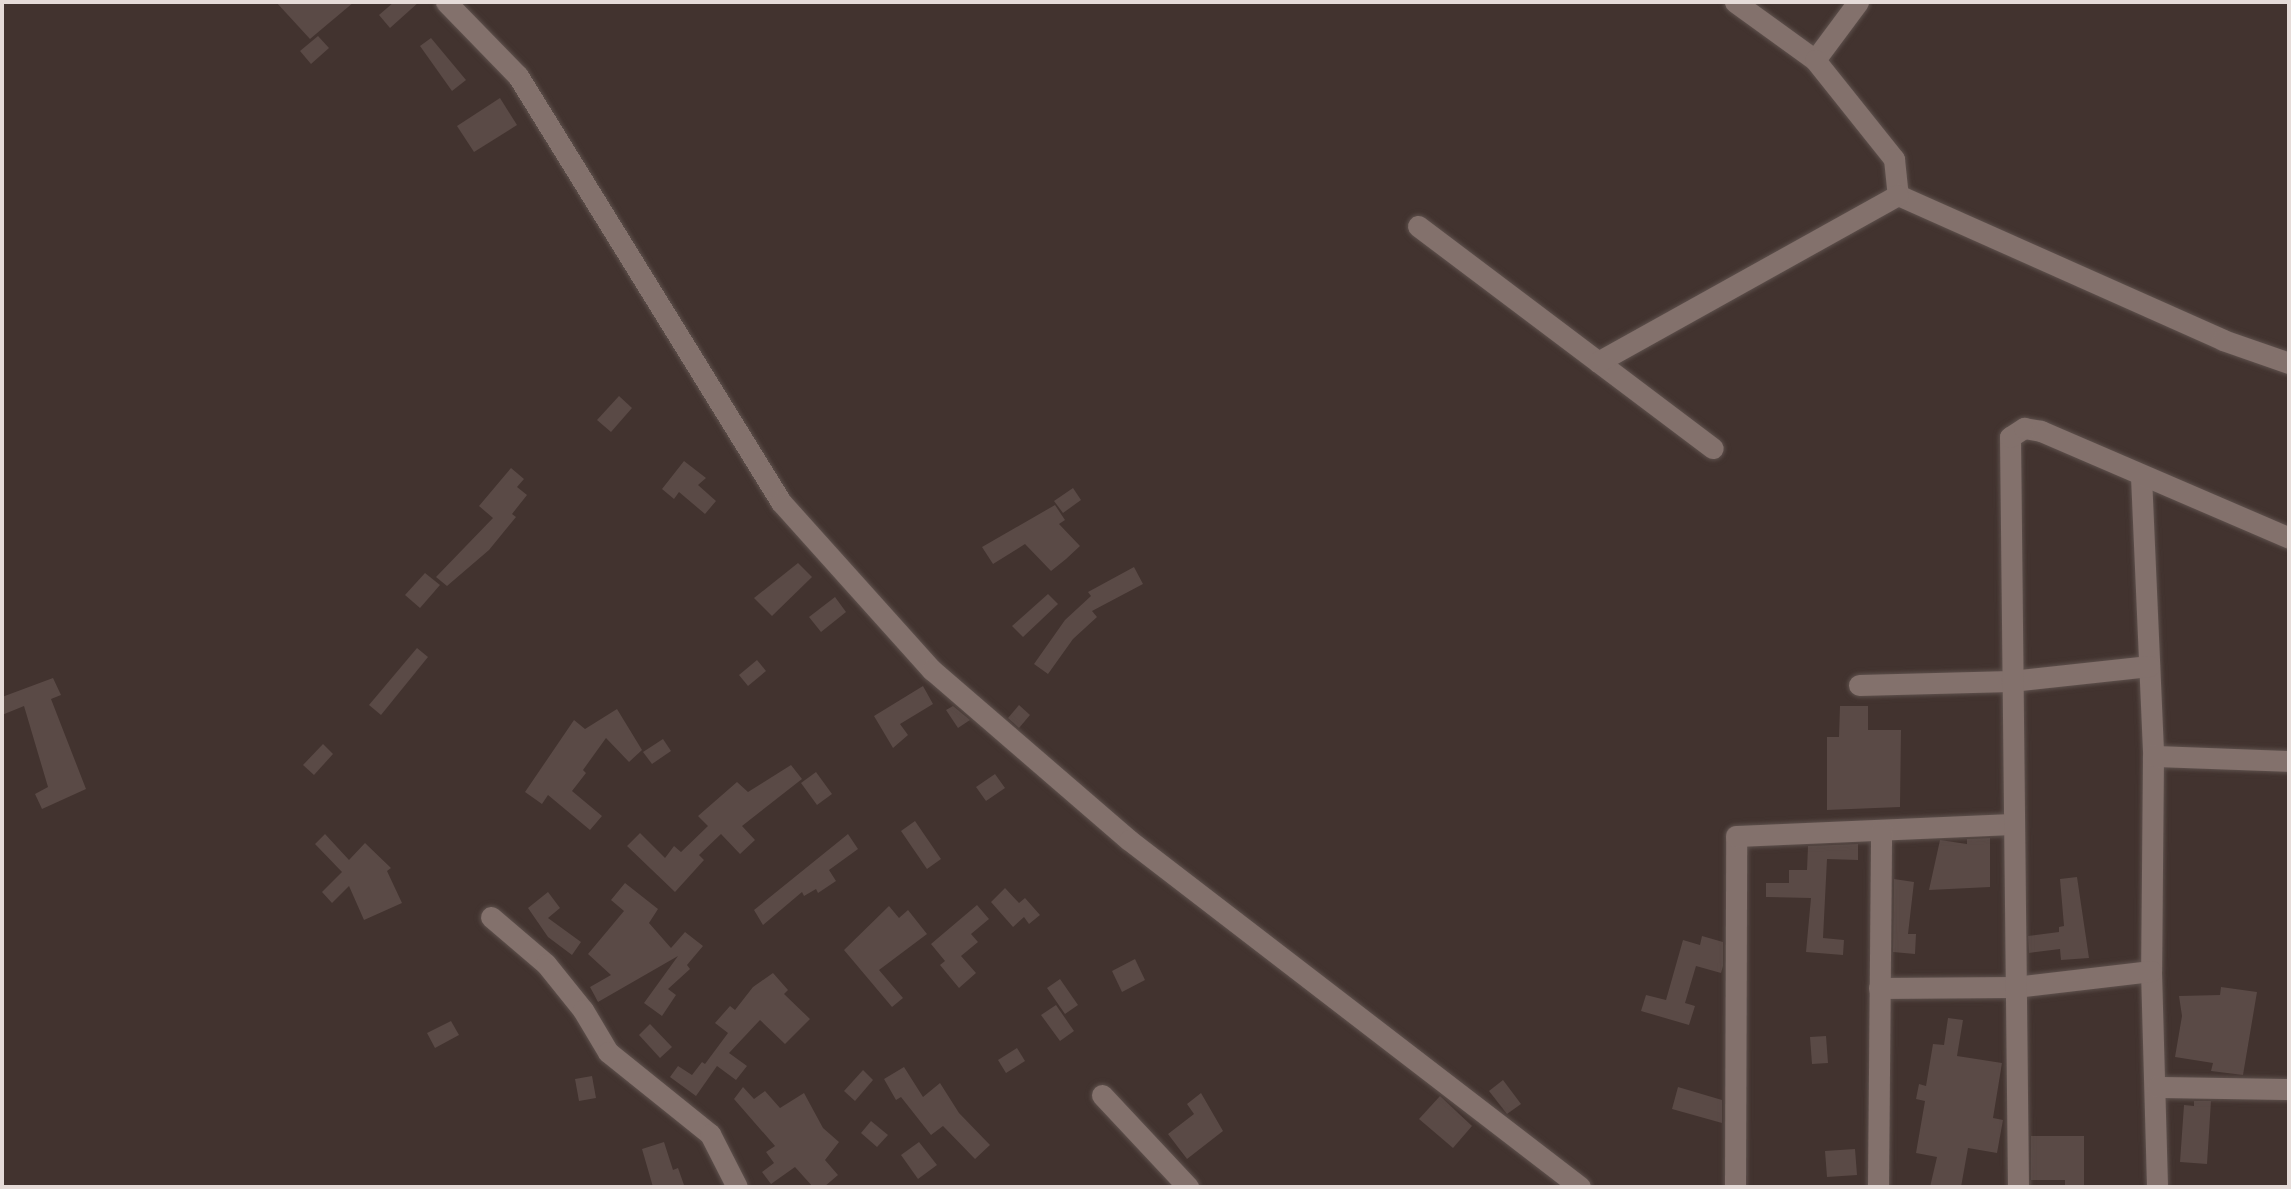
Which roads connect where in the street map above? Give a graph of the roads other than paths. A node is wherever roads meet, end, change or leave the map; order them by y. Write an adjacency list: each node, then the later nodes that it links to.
1 (446, 2): 28 (street)
2 (1735, 2): 4 (street)
3 (1858, 2): 4 (street)
4 (1815, 60): 5 (street)
5 (1898, 195): 7 (street); 8 (street)
6 (1418, 226): 7 (street)
7 (1598, 362): 9 (street)
8 (2289, 363)
9 (1713, 448)
10 (2141, 476): 11 (street); 12 (street); 13 (street)
11 (2289, 538)
12 (2149, 666): 13 (street); 15 (street)
13 (2011, 681): 14 (street); 17 (street)
14 (1858, 685)
15 (2153, 756): 16 (street); 20 (street)
16 (2289, 761)
17 (2013, 824): 18 (street); 21 (street)
18 (1881, 830): 22 (street); 29 (street)
19 (491, 917): 26 (street)
20 (2151, 971): 21 (street); 23 (street)
21 (2015, 986): 22 (street); 31 (street)
22 (1879, 988): 30 (street)
23 (2157, 1087): 24 (street); 32 (street)
24 (2289, 1089)
25 (1102, 1095): 27 (street)
26 (737, 1187)
27 (1188, 1187)
28 (1580, 1187)
29 (1735, 1187)
30 (1878, 1187)
31 (2018, 1187)
32 (2157, 1187)

